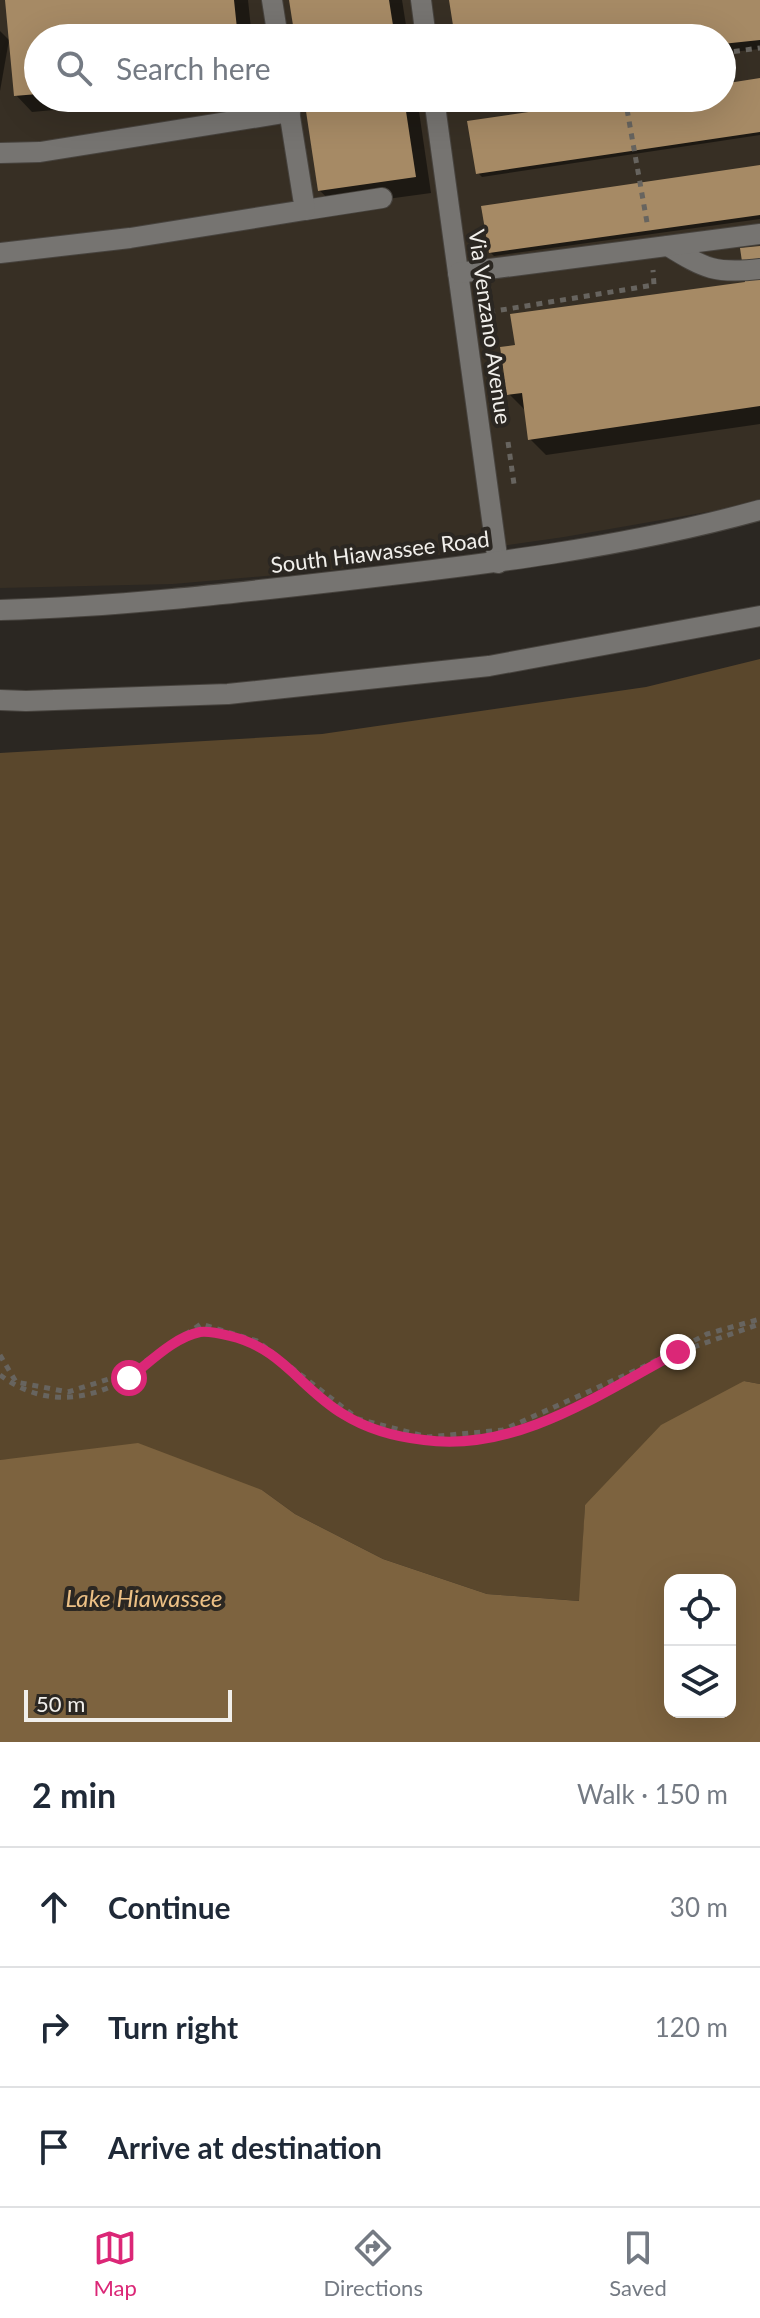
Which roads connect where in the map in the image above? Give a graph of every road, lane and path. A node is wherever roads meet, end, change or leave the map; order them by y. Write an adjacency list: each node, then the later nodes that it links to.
1 (272, 0): 3 (street)
2 (421, 0): 4 (street)
3 (276, 24)
4 (424, 24)
5 (760, 48): 6 (path)
6 (736, 51)
7 (251, 112): 11 (street)
8 (289, 112): 13 (street)
9 (436, 112): 18 (street, Via Venzano Avenue)
10 (628, 112): 15 (path)
11 (0, 153)
12 (382, 198): 13 (street)
13 (305, 210): 16 (street)
14 (760, 234): 15 (street)
15 (660, 248): 17 (street); 18 (street); 19 (path)
16 (0, 253)
17 (760, 269)
18 (458, 273): 21 (street, Via Venzano Avenue)
19 (489, 312)
20 (760, 510): 21 (street, South Hiawassee Road)
21 (498, 563): 22 (street, South Hiawassee Road)
22 (0, 610)
23 (760, 616): 24 (street)
24 (0, 700)
25 (760, 1322): 26 (path); 27 (path)
26 (0, 1355)
27 (0, 1375)

